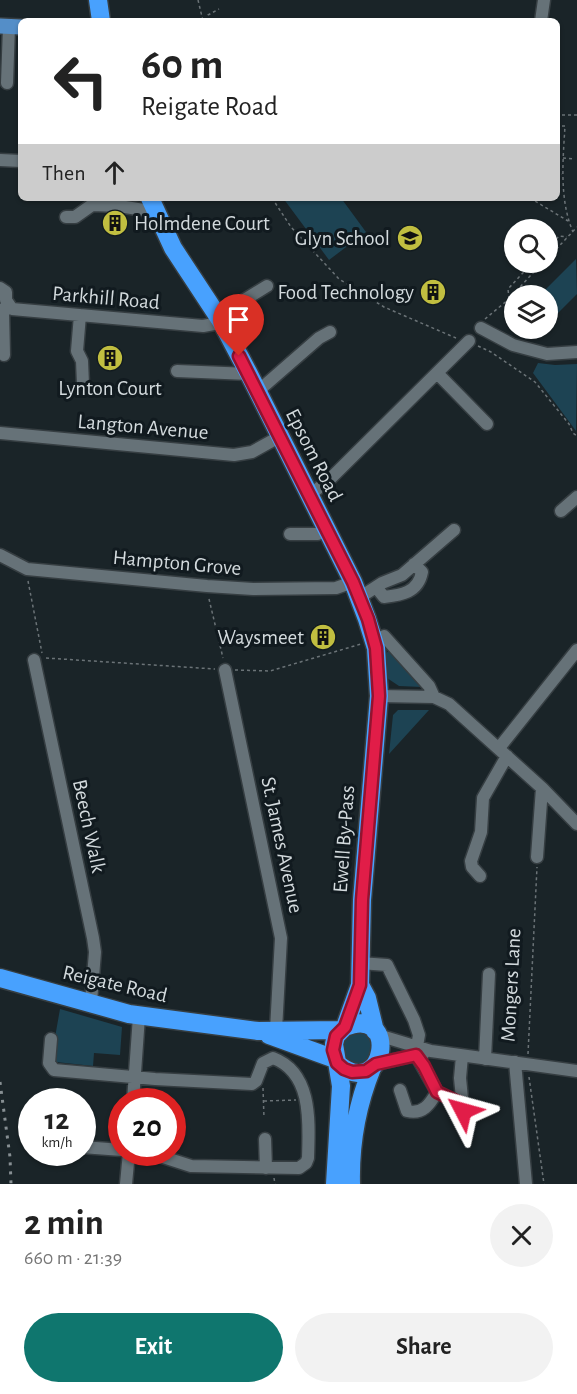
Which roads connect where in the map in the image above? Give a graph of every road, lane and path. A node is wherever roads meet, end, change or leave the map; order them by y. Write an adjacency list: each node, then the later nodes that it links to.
1 (98, 0): 5 (highway)
2 (198, 0): 6 (path)
3 (544, 0): 8 (street)
4 (219, 9): 7 (path)
5 (101, 18)
6 (202, 18)
7 (207, 18)
8 (541, 18)
9 (10, 27): 10 (street)
10 (7, 83)
11 (560, 115): 12 (path)
12 (577, 115)
13 (560, 126): 14 (path)
14 (562, 158): 15 (path); 19 (path)
15 (575, 159)
16 (0, 160): 17 (street)
17 (18, 161)
18 (560, 173): 19 (path)
19 (563, 174): 24 (path)
20 (274, 201): 42 (path)
21 (535, 201): 24 (path)
22 (153, 205): 23 (street); 39 (highway, Epsom Road)
23 (66, 217)
24 (568, 221): 26 (path)
25 (577, 227): 26 (path)
26 (573, 232): 28 (path)
27 (558, 237): 28 (path)
28 (568, 237): 29 (path)
29 (558, 248)
30 (523, 273): 32 (path)
31 (533, 273): 33 (path)
32 (512, 285)
33 (522, 285)
34 (267, 286): 39 (street)
35 (0, 288): 37 (street)
36 (504, 303): 40 (path)
37 (8, 304): 38 (street, Parkhill Road); 44 (street)
38 (80, 315): 39 (street, Parkhill Road); 48 (street)
39 (219, 319): 47 (highway, Epsom Road)
40 (481, 328): 43 (street)
41 (330, 332): 49 (street)
42 (469, 341): 46 (street); 52 (path)
43 (577, 352)
44 (4, 355)
45 (177, 371): 47 (street)
46 (437, 373): 50 (street); 54 (street)
47 (249, 374): 49 (highway, Epsom Road)
48 (83, 384)
49 (257, 392): 53 (highway, Epsom Road)
50 (487, 424)
51 (0, 433): 53 (street, Langton Avenue)
52 (577, 436)
53 (279, 437): 54 (highway, Epsom Road)
54 (309, 495): 57 (highway, Epsom Road)
55 (577, 497): 56 (street)
56 (561, 511)
57 (326, 530): 59 (street); 65 (highway, Epsom Road)
58 (454, 530): 61 (street)
59 (290, 534)
60 (0, 555): 62 (street, Hampton Grove)
61 (414, 564): 64 (street); 64 (street)
62 (26, 569): 63 (street, Hampton Grove); 69 (path)
63 (207, 586): 65 (street, Hampton Grove); 69 (path)
64 (376, 587): 65 (street)
65 (356, 590): 66 (highway, Epsom Road)
66 (379, 638): 69 (path); 70 (highway, Epsom Road); 71 (street, Epsom Road)
67 (577, 650): 72 (street)
68 (33, 660): 81 (street, Beech Walk)
69 (225, 670): 84 (street, St. James Avenue)
70 (379, 696): 71 (street); 77 (highway, Ewell By-Pass)
71 (434, 696): 72 (street, Epsom Road)
72 (503, 752): 73 (street, Epsom Road); 76 (street)
73 (542, 788): 74 (street, Epsom Road); 75 (street)
74 (577, 824)
75 (537, 857): 91 (path, Mongers Lane)
76 (480, 876)
77 (360, 963): 80 (highway, Ewell By-Pass); 87 (street)
78 (4, 979): 81 (highway, Reigate Road)
79 (491, 982): 89 (street)
80 (360, 985): 83 (highway, Ewell By-Pass); 85 (highway, Ewell By-Pass)
81 (90, 1002): 82 (highway, Reigate Road)
82 (139, 1016): 84 (highway, Reigate Road); 94 (street)
83 (343, 1029): 84 (highway, Reigate Road); 85 (highway); 90 (highway, Ewell By-Pass)
84 (267, 1030): 90 (highway, Reigate Road)
85 (377, 1033): 87 (street); 92 (highway, Ewell By-Pass)
86 (51, 1039): 94 (street)
87 (417, 1050): 88 (street); 92 (street); 98 (street)
88 (462, 1056): 89 (street); 98 (street)
89 (485, 1059): 91 (street)
90 (336, 1061): 92 (highway); 107 (highway, Ewell By-Pass)
91 (521, 1063): 93 (street); 109 (street); 110 (path, Mongers Lane)
92 (374, 1066): 108 (highway, Ewell By-Pass)
93 (577, 1071)
94 (134, 1076): 95 (street); 96 (street)
95 (256, 1081): 99 (street); 100 (path)
96 (134, 1088)
97 (400, 1090): 98 (street)
98 (437, 1092)
99 (306, 1100): 100 (path); 105 (street)
100 (264, 1101): 101 (path)
101 (264, 1118)
102 (266, 1139): 105 (street)
103 (186, 1164): 105 (street)
104 (126, 1166): 106 (street)
105 (266, 1168)
106 (126, 1184)
107 (335, 1184)
108 (351, 1184)
109 (526, 1184)
110 (544, 1184)

